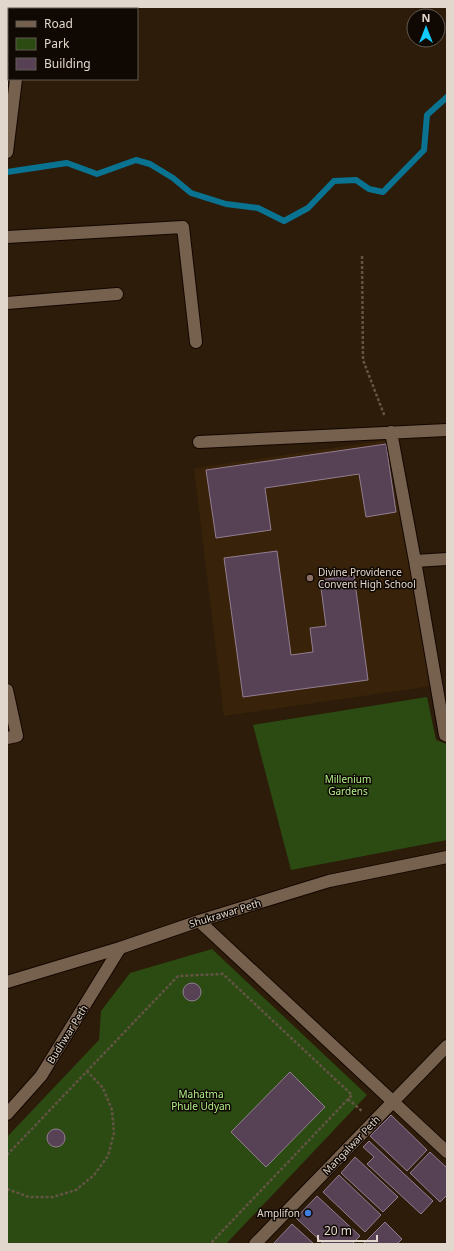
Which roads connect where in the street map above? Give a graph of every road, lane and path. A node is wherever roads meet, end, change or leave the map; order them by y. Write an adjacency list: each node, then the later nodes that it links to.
1 (16, 80): 2 (street)
2 (7, 152)
3 (7, 236): 7 (street)
4 (362, 256): 9 (path)
5 (117, 294): 6 (street)
6 (7, 303)
7 (196, 342)
8 (447, 430): 9 (street)
9 (391, 432): 10 (street); 12 (street)
10 (199, 442)
11 (447, 559): 12 (street)
12 (415, 561): 14 (street)
13 (7, 690): 15 (street)
14 (447, 736)
15 (7, 738)
16 (447, 857): 17 (street, Shukrawar Peth)
17 (199, 921): 18 (street, Shukrawar Peth); 22 (street)
18 (120, 948): 19 (street, Shukrawar Peth); 23 (street, Budhwar Peth)
19 (7, 982)
20 (447, 1046): 22 (street, Mangalwar Peth)
21 (88, 1071): 25 (path); 26 (path); 27 (path)
22 (393, 1102): 24 (street); 28 (street, Mangalwar Peth)
23 (7, 1114)
24 (447, 1152)
25 (7, 1155)
26 (7, 1189)
27 (210, 1244)
28 (255, 1244)

